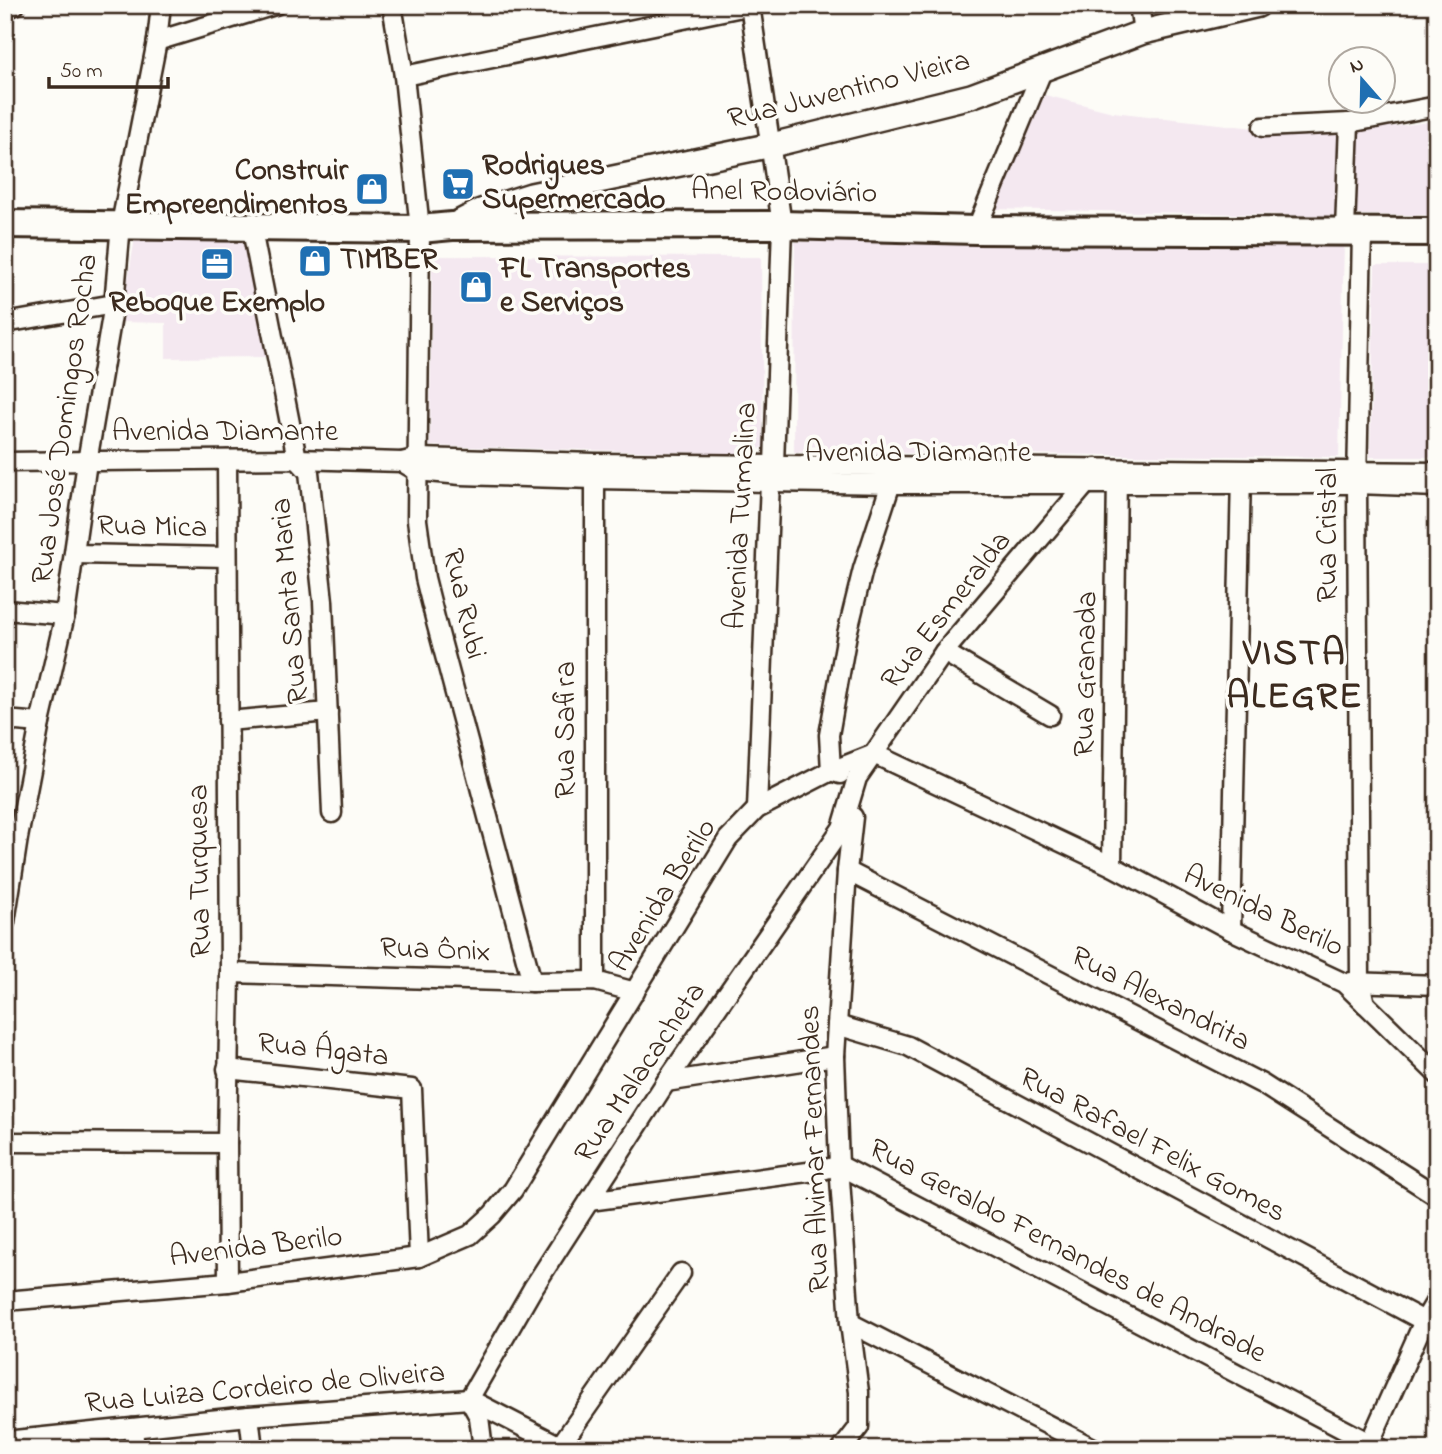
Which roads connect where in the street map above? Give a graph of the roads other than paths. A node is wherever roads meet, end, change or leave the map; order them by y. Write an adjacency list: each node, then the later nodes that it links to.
1 (15, 5): 8 (street)
2 (161, 5): 10 (street, Rua José Domingos Rocha)
3 (275, 5): 10 (street)
4 (392, 5): 12 (street, Rua Rubi)
5 (751, 5): 12 (street); 16 (street, Avenida Turmalina)
6 (1139, 5): 9 (street)
7 (1258, 5): 9 (street, Rua Juventino Vieira)
8 (5, 10)
9 (1143, 32): 11 (street, Rua Juventino Vieira)
10 (157, 41): 18 (street, Rua José Domingos Rocha)
11 (1042, 71): 16 (street, Rua Juventino Vieira); 23 (street)
12 (404, 76): 22 (street, Rua Rubi)
13 (1437, 106): 14 (street)
14 (1349, 123): 15 (street); 24 (street, Rua Cristal)
15 (1263, 127)
16 (772, 145): 20 (street, Avenida Turmalina); 21 (street, Rua Juventino Vieira)
17 (5, 223): 18 (main road, Anel Rodoviário)
18 (121, 224): 19 (main road, Anel Rodoviário); 26 (street, Rua José Domingos Rocha)
19 (251, 225): 22 (main road, Anel Rodoviário); 28 (street, Rua Santa Maria)
20 (782, 225): 21 (main road, Anel Rodoviário); 23 (main road, Anel Rodoviário); 35 (street, Avenida Turmalina)
21 (452, 226): 22 (main road, Anel Rodoviário)
22 (420, 229): 32 (street, Rua Rubi)
23 (976, 230): 24 (main road, Anel Rodoviário)
24 (1354, 231): 25 (main road, Anel Rodoviário); 39 (street, Rua Cristal)
25 (1437, 232)
26 (114, 304): 27 (street); 31 (street, Rua José Domingos Rocha)
27 (5, 323)
28 (297, 459): 29 (street, Avenida Diamante); 32 (street, Avenida Diamante); 47 (street, Rua Santa Maria)
29 (227, 460): 31 (street, Avenida Diamante); 43 (street, Rua Turquesa)
30 (5, 462): 31 (street, Avenida Diamante)
31 (87, 462): 42 (street, Rua José Domingos Rocha)
32 (412, 464): 33 (street, Avenida Diamante); 64 (street, Rua Rubi)
33 (594, 471): 35 (street, Avenida Diamante); 63 (street, Rua Safira)
34 (1437, 472): 39 (street, Avenida Diamante)
35 (772, 473): 36 (street, Avenida Diamante); 55 (street, Avenida Turmalina)
36 (894, 475): 37 (street, Avenida Diamante); 53 (street)
37 (1092, 475): 38 (street, Avenida Diamante); 46 (street, Rua Esmeralda)
38 (1117, 476): 40 (street, Avenida Diamante); 58 (street, Rua Granada)
39 (1357, 477): 40 (street, Avenida Diamante); 41 (street, Avenida Diamante); 65 (street, Rua Cristal)
40 (1241, 478): 61 (street)
41 (1437, 487)
42 (75, 554): 43 (street, Rua Mica); 45 (street, Rua José Domingos Rocha)
43 (227, 557): 50 (street, Rua Turquesa)
44 (5, 610): 45 (street)
45 (65, 615): 51 (street, Rua José Domingos Rocha)
46 (944, 652): 48 (street); 52 (street, Rua Esmeralda)
47 (328, 712): 50 (street); 56 (street, Rua Santa Maria)
48 (1050, 715)
49 (5, 720): 51 (street)
50 (228, 722): 62 (street, Rua Turquesa)
51 (40, 723): 57 (street, Rua José Domingos Rocha)
52 (874, 754): 53 (street, Avenida Berilo); 54 (street, Rua Esmeralda); 58 (street, Avenida Berilo)
53 (831, 771): 54 (street); 55 (street, Avenida Berilo)
54 (857, 778): 59 (street, Rua Alvimar Fernandes); 72 (street, Rua Malacacheta)
55 (757, 810): 67 (street, Avenida Berilo)
56 (332, 813)
57 (12, 838): 60 (street, Rua José Domingos Rocha)
58 (1112, 866): 61 (street, Avenida Berilo)
59 (847, 871): 68 (street, Rua Alvimar Fernandes); 76 (street, Rua Alexandrita)
60 (5, 922)
61 (1231, 930): 65 (street, Avenida Berilo)
62 (230, 973): 64 (street, Rua Ônix); 70 (street, Rua Turquesa)
63 (596, 981): 64 (street, Rua Ônix); 67 (street, Rua Ônix)
64 (532, 982)
65 (1352, 982): 66 (street); 71 (street, Avenida Berilo)
66 (1437, 985)
67 (635, 992): 78 (street, Avenida Berilo)
68 (837, 1025): 69 (street, Rua Alvimar Fernandes); 84 (street, Rua Rafael Felix Gomes)
69 (835, 1056): 72 (street); 75 (street, Rua Alvimar Fernandes)
70 (228, 1069): 74 (street, Rua Turquesa); 78 (street, Rua Ágata)
71 (1437, 1074)
72 (666, 1082): 77 (street, Rua Malacacheta)
73 (5, 1142): 74 (street)
74 (227, 1143): 80 (street, Rua Turquesa)
75 (839, 1165): 77 (street, Rua Geraldo Fernandes de Andrade); 83 (street, Rua Alvimar Fernandes); 89 (street, Rua Geraldo Fernandes de Andrade)
76 (1437, 1196)
77 (589, 1201): 85 (street, Rua Malacacheta)
78 (419, 1257): 80 (street, Avenida Berilo)
79 (681, 1273): 85 (street, Rua Luiza Cordeiro de Oliveira)
80 (228, 1282): 82 (street, Avenida Berilo)
81 (1437, 1299): 84 (street)
82 (5, 1301)
83 (850, 1323): 93 (street, Rua Alvimar Fernandes); 94 (street)
84 (1430, 1324): 89 (street)
85 (470, 1399): 86 (street, Rua Luiza Cordeiro de Oliveira); 92 (street)
86 (248, 1416): 87 (street, Rua Luiza Cordeiro de Oliveira); 91 (street)
87 (133, 1428): 88 (street, Rua Luiza Cordeiro de Oliveira); 90 (street)
88 (11, 1444)
89 (1372, 1447)
90 (135, 1449)
91 (253, 1449)
92 (483, 1449)
93 (842, 1449)
94 (1095, 1449)

